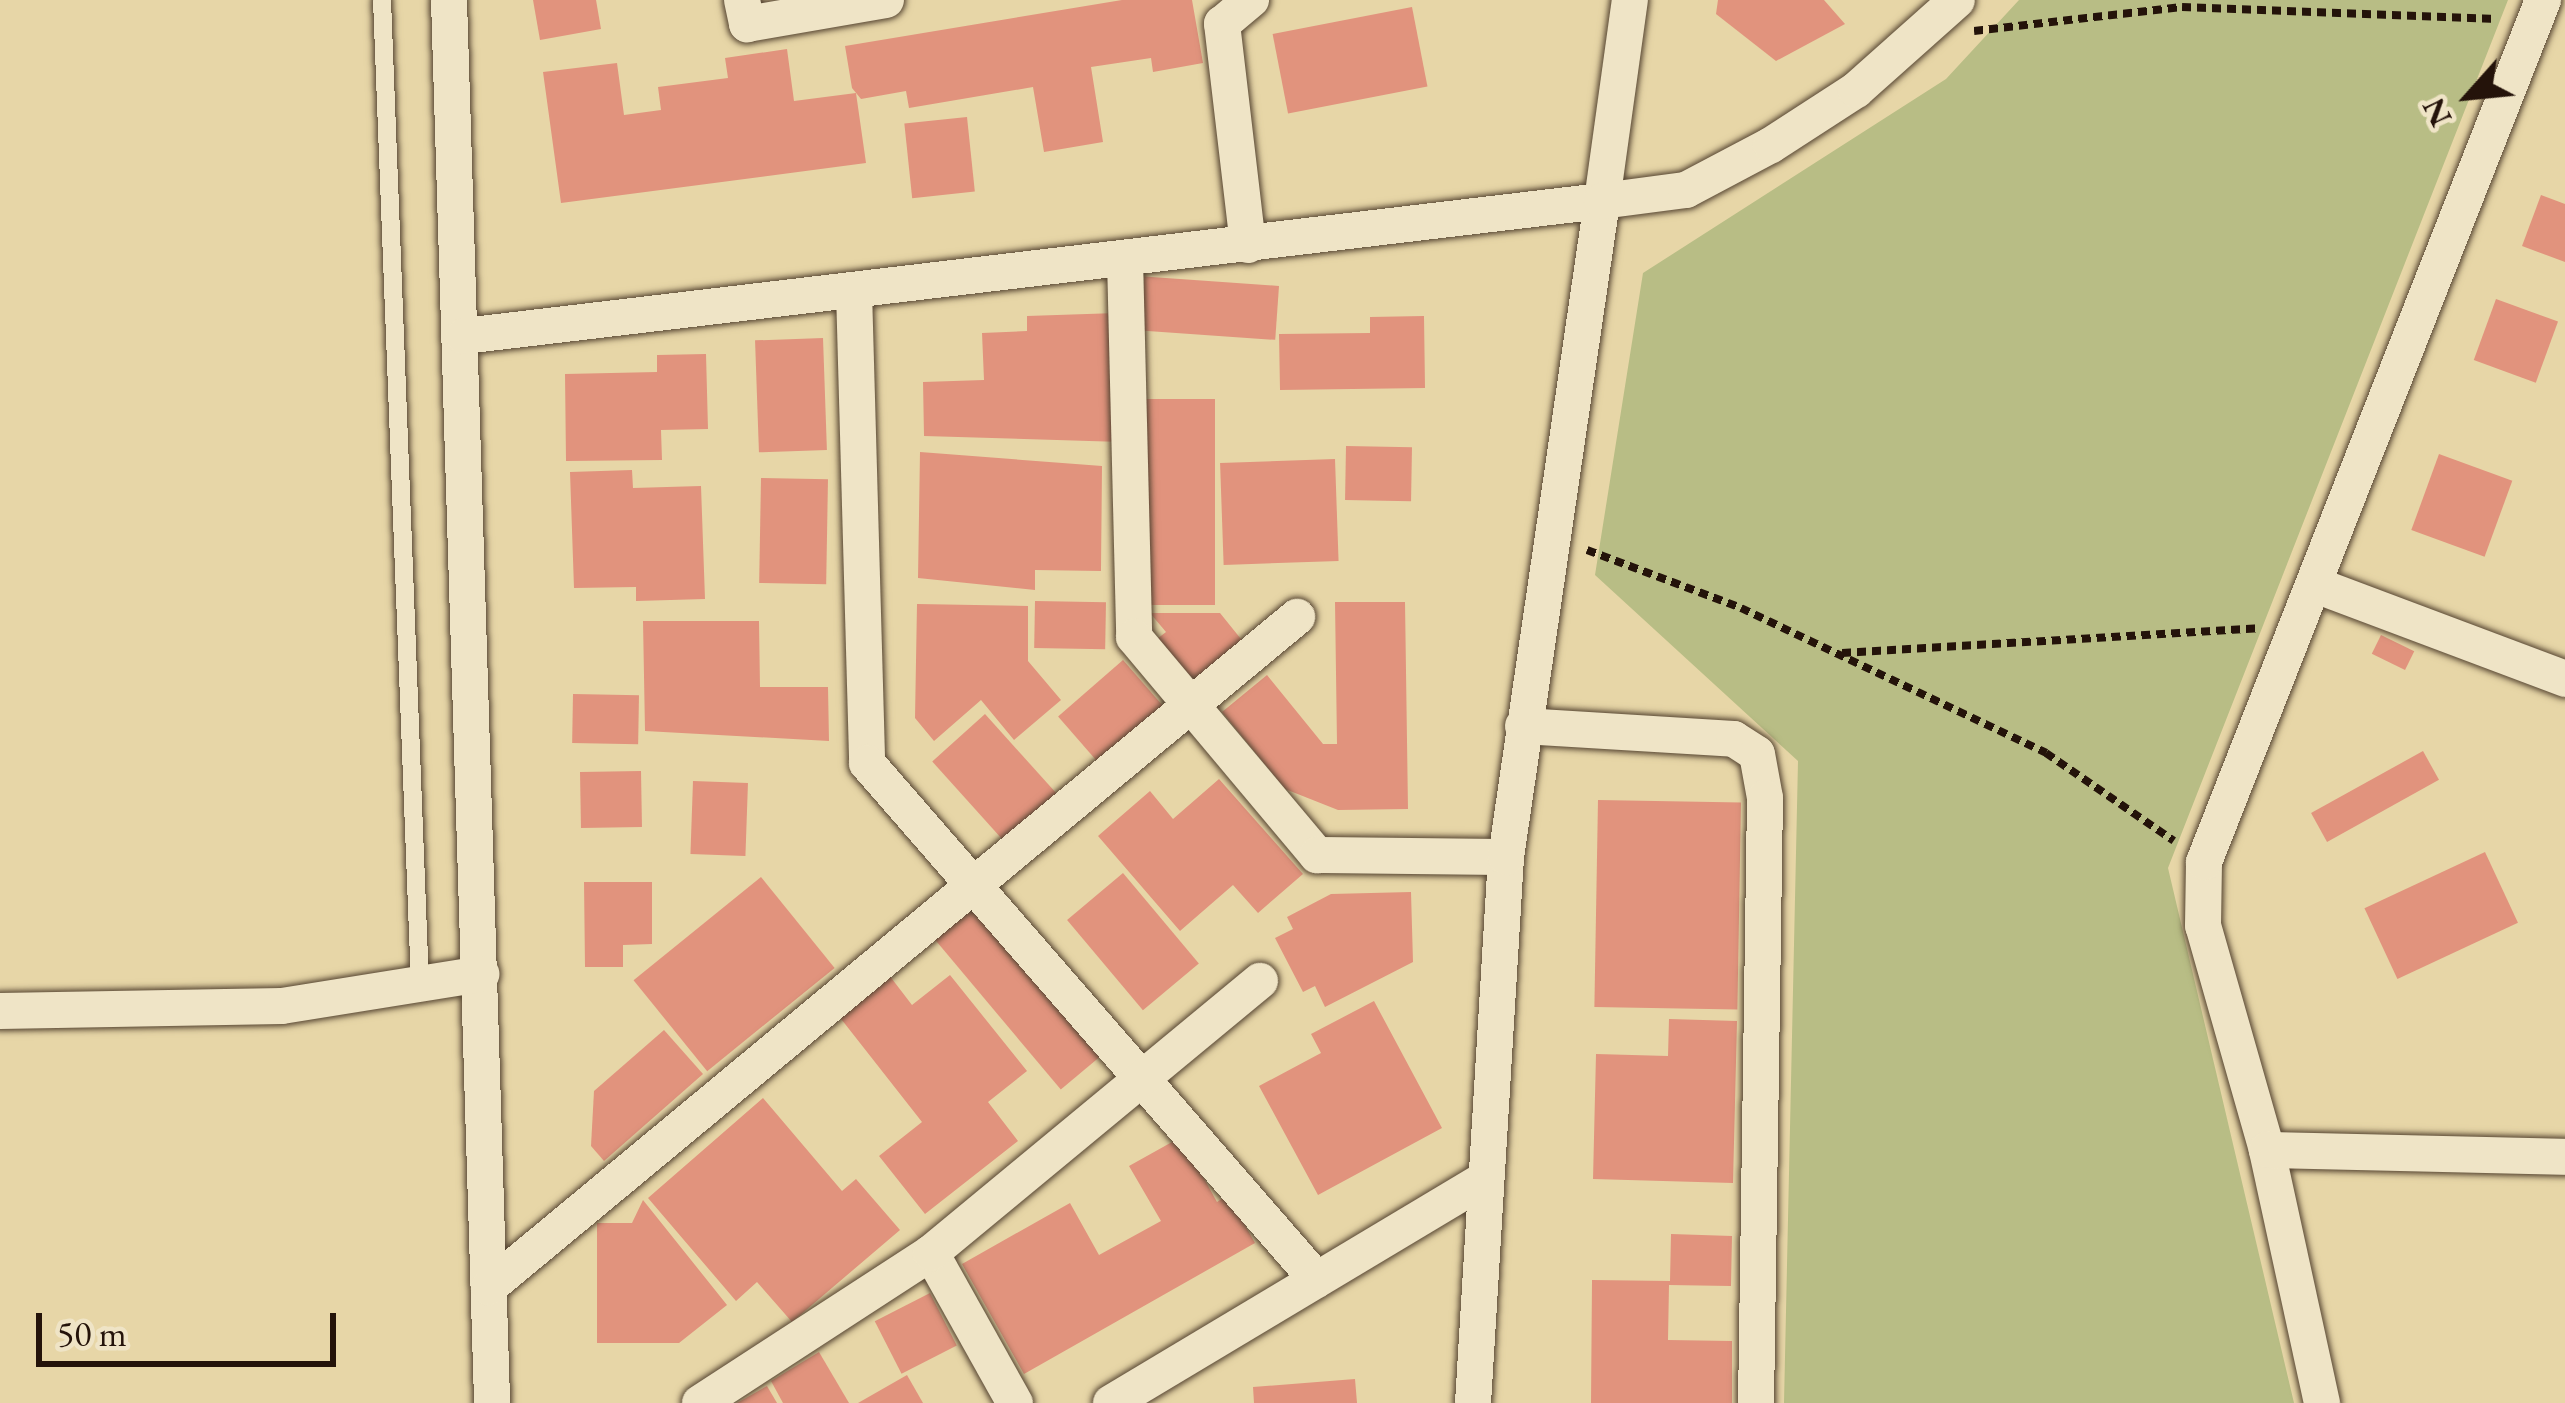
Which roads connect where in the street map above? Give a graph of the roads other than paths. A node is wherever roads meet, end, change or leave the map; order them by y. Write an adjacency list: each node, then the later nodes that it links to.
1 (382, 0): 23 (lane)
2 (449, 0): 13 (street)
3 (742, 0): 4 (street)
4 (886, 0)
5 (1251, 0): 10 (street)
6 (1630, 0): 9 (street)
7 (1957, 0): 9 (street)
8 (2539, 10): 14 (street)
9 (1602, 201): 10 (street); 18 (street)
10 (1248, 245): 11 (street)
11 (1126, 260): 12 (street); 17 (street)
12 (854, 291): 13 (street); 20 (street)
13 (464, 336): 21 (street)
14 (2318, 586): 16 (street); 26 (street)
15 (1297, 617): 17 (street)
16 (2565, 679)
17 (1190, 705): 19 (street); 20 (street)
18 (1523, 726): 19 (street); 39 (street)
19 (1506, 857): 28 (street)
20 (974, 885): 25 (street); 31 (street)
21 (481, 974): 23 (street); 31 (street)
22 (1260, 981): 25 (street)
23 (421, 984): 24 (street)
24 (0, 1011)
25 (1142, 1079): 29 (street); 30 (street)
26 (2267, 1150): 27 (street); 40 (street)
27 (2565, 1157)
28 (1482, 1181): 30 (street); 38 (street)
29 (931, 1252): 34 (street); 35 (street)
30 (1317, 1280): 32 (street)
31 (489, 1286): 33 (street)
32 (1174, 1366): 36 (street); 37 (street)
33 (492, 1403)
34 (700, 1403)
35 (1015, 1403)
36 (1111, 1403)
37 (1178, 1403)
38 (1473, 1403)
39 (1756, 1403)
40 (2322, 1403)

